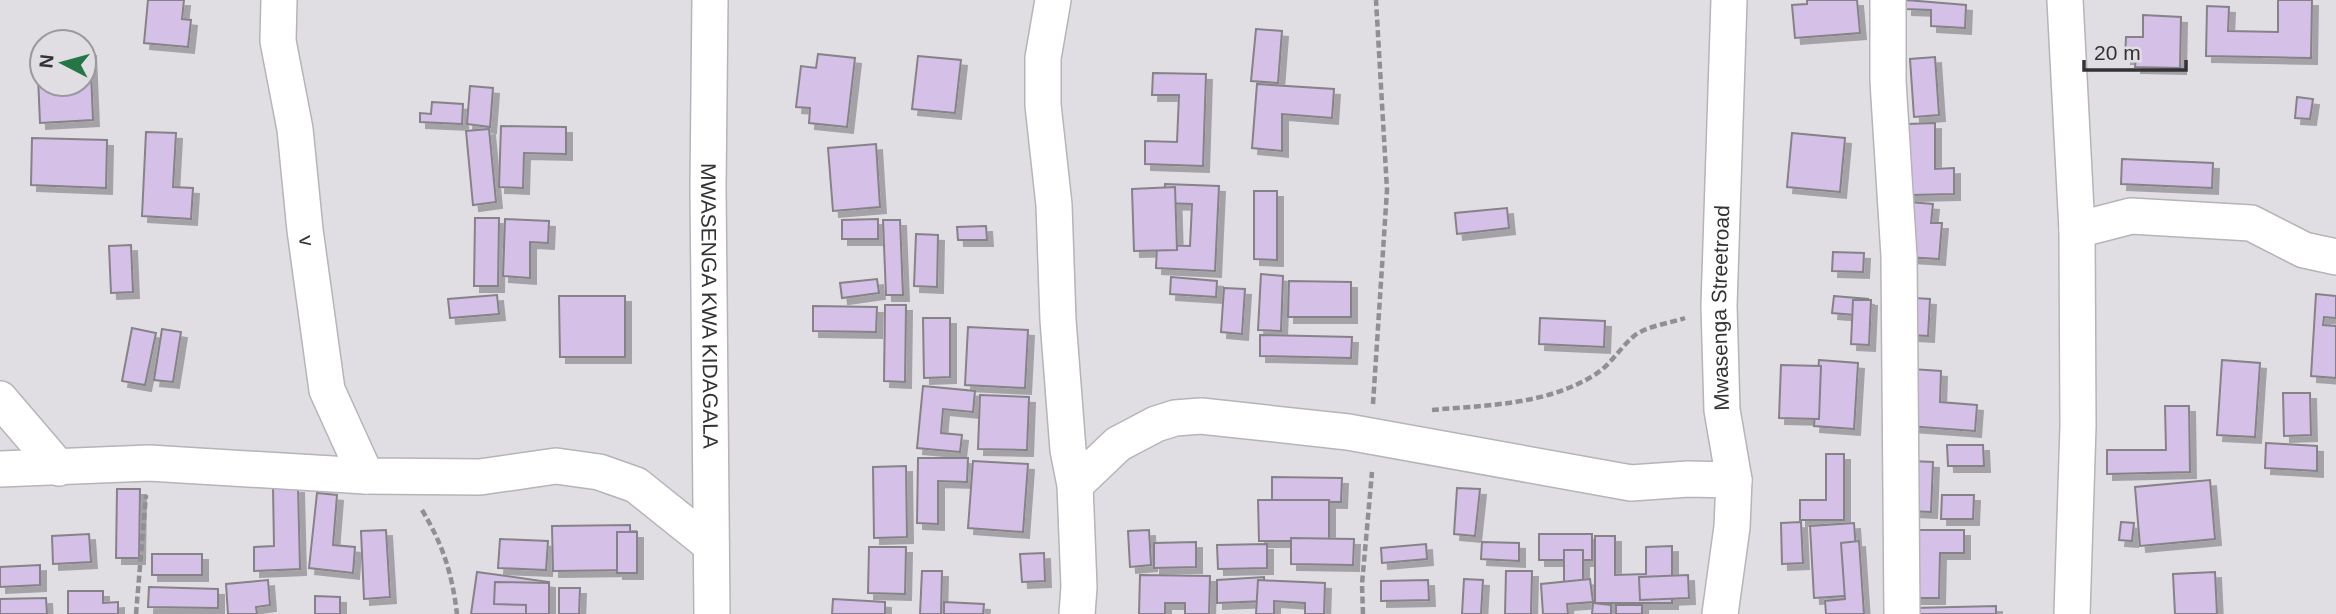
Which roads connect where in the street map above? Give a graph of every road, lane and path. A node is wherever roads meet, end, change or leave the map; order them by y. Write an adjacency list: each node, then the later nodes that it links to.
1 (279, 0): 17 (street, v)
2 (710, 0): 21 (street, MWASENGA KWA KIDAGALA)
3 (1053, 0): 20 (street)
4 (1376, 0): 13 (path)
5 (1729, 0): 10 (street, Mwasenga Streetroad)
6 (1888, 0): 28 (street)
7 (2065, 0): 8 (street)
8 (2077, 230): 9 (street); 29 (street)
9 (2336, 257)
10 (1719, 306): 12 (path); 19 (street, Mwasenga Streetroad)
11 (0, 399): 15 (street)
12 (1428, 410)
13 (1373, 427): 19 (street); 20 (street); 26 (path)
14 (149, 463): 15 (street); 17 (street); 22 (path)
15 (59, 468): 16 (street)
16 (0, 469)
17 (366, 476): 18 (street)
18 (401, 476): 21 (street); 23 (path)
19 (1734, 480): 27 (street, Mwasenga Streetroad)
20 (1075, 485): 25 (street)
21 (711, 545): 24 (street, MWASENGA KWA KIDAGALA)
22 (136, 614)
23 (457, 614)
24 (712, 614)
25 (1077, 614)
26 (1363, 614)
27 (1720, 614)
28 (1902, 614)
29 (2072, 614)

